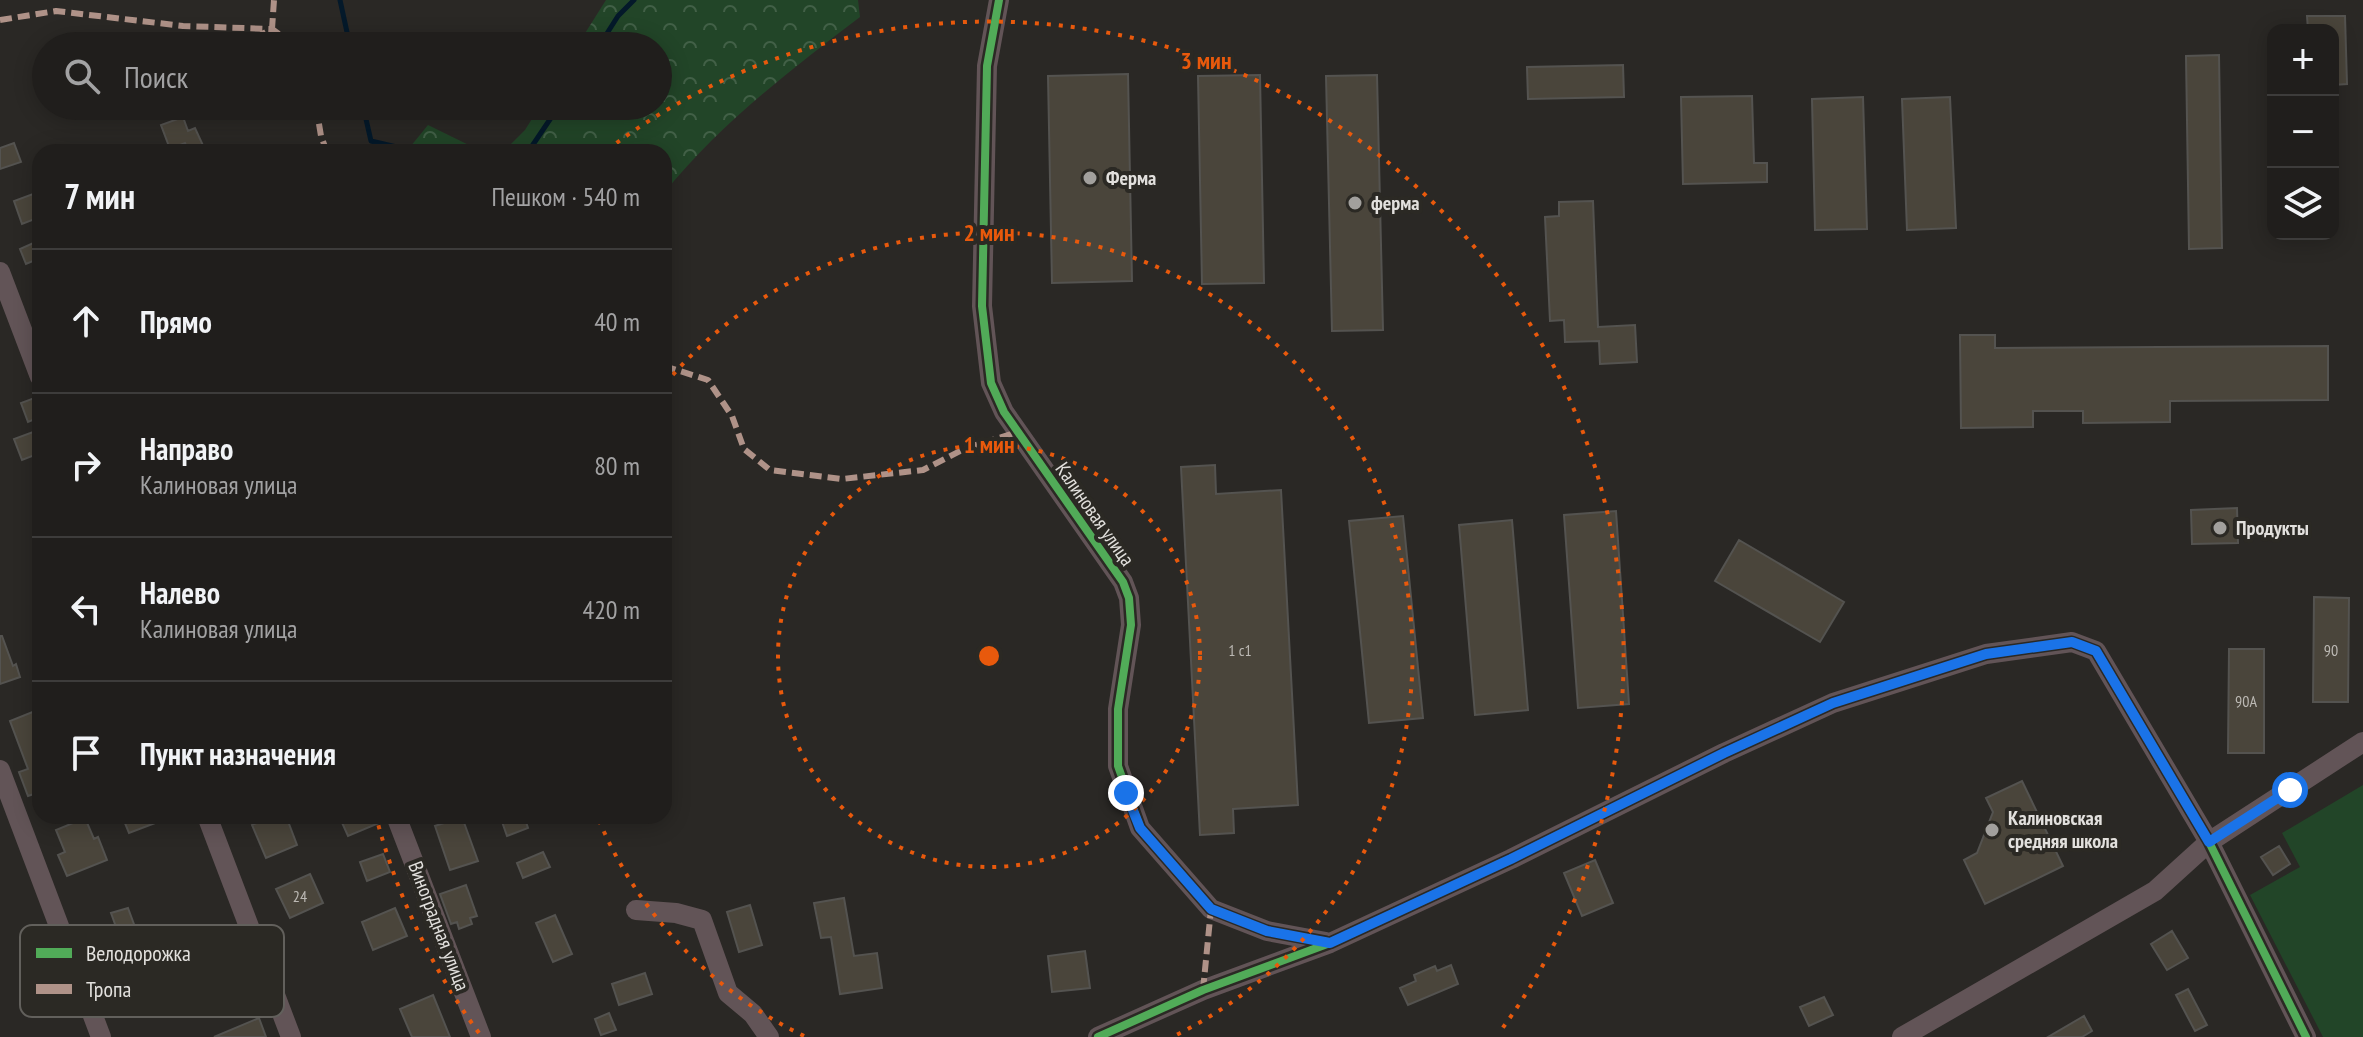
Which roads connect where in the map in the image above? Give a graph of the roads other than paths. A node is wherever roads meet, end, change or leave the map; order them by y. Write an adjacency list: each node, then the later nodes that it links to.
1 (999, 0): 12 (street, Калиновая улица)
2 (0, 272): 3 (street)
3 (32, 356)
4 (2363, 742): 8 (street)
5 (0, 770): 10 (street)
6 (210, 824): 11 (street)
7 (399, 824): 17 (street, Виноградная улица)
8 (2209, 842): 12 (street); 20 (street); 21 (street)
9 (636, 910): 18 (street)
10 (59, 925)
11 (248, 925)
12 (1330, 943): 19 (street)
13 (93, 1017): 15 (street)
14 (283, 1017): 16 (street)
15 (101, 1037)
16 (291, 1037)
17 (481, 1037)
18 (769, 1037)
19 (1098, 1037)
20 (1902, 1037)
21 (2306, 1037)

